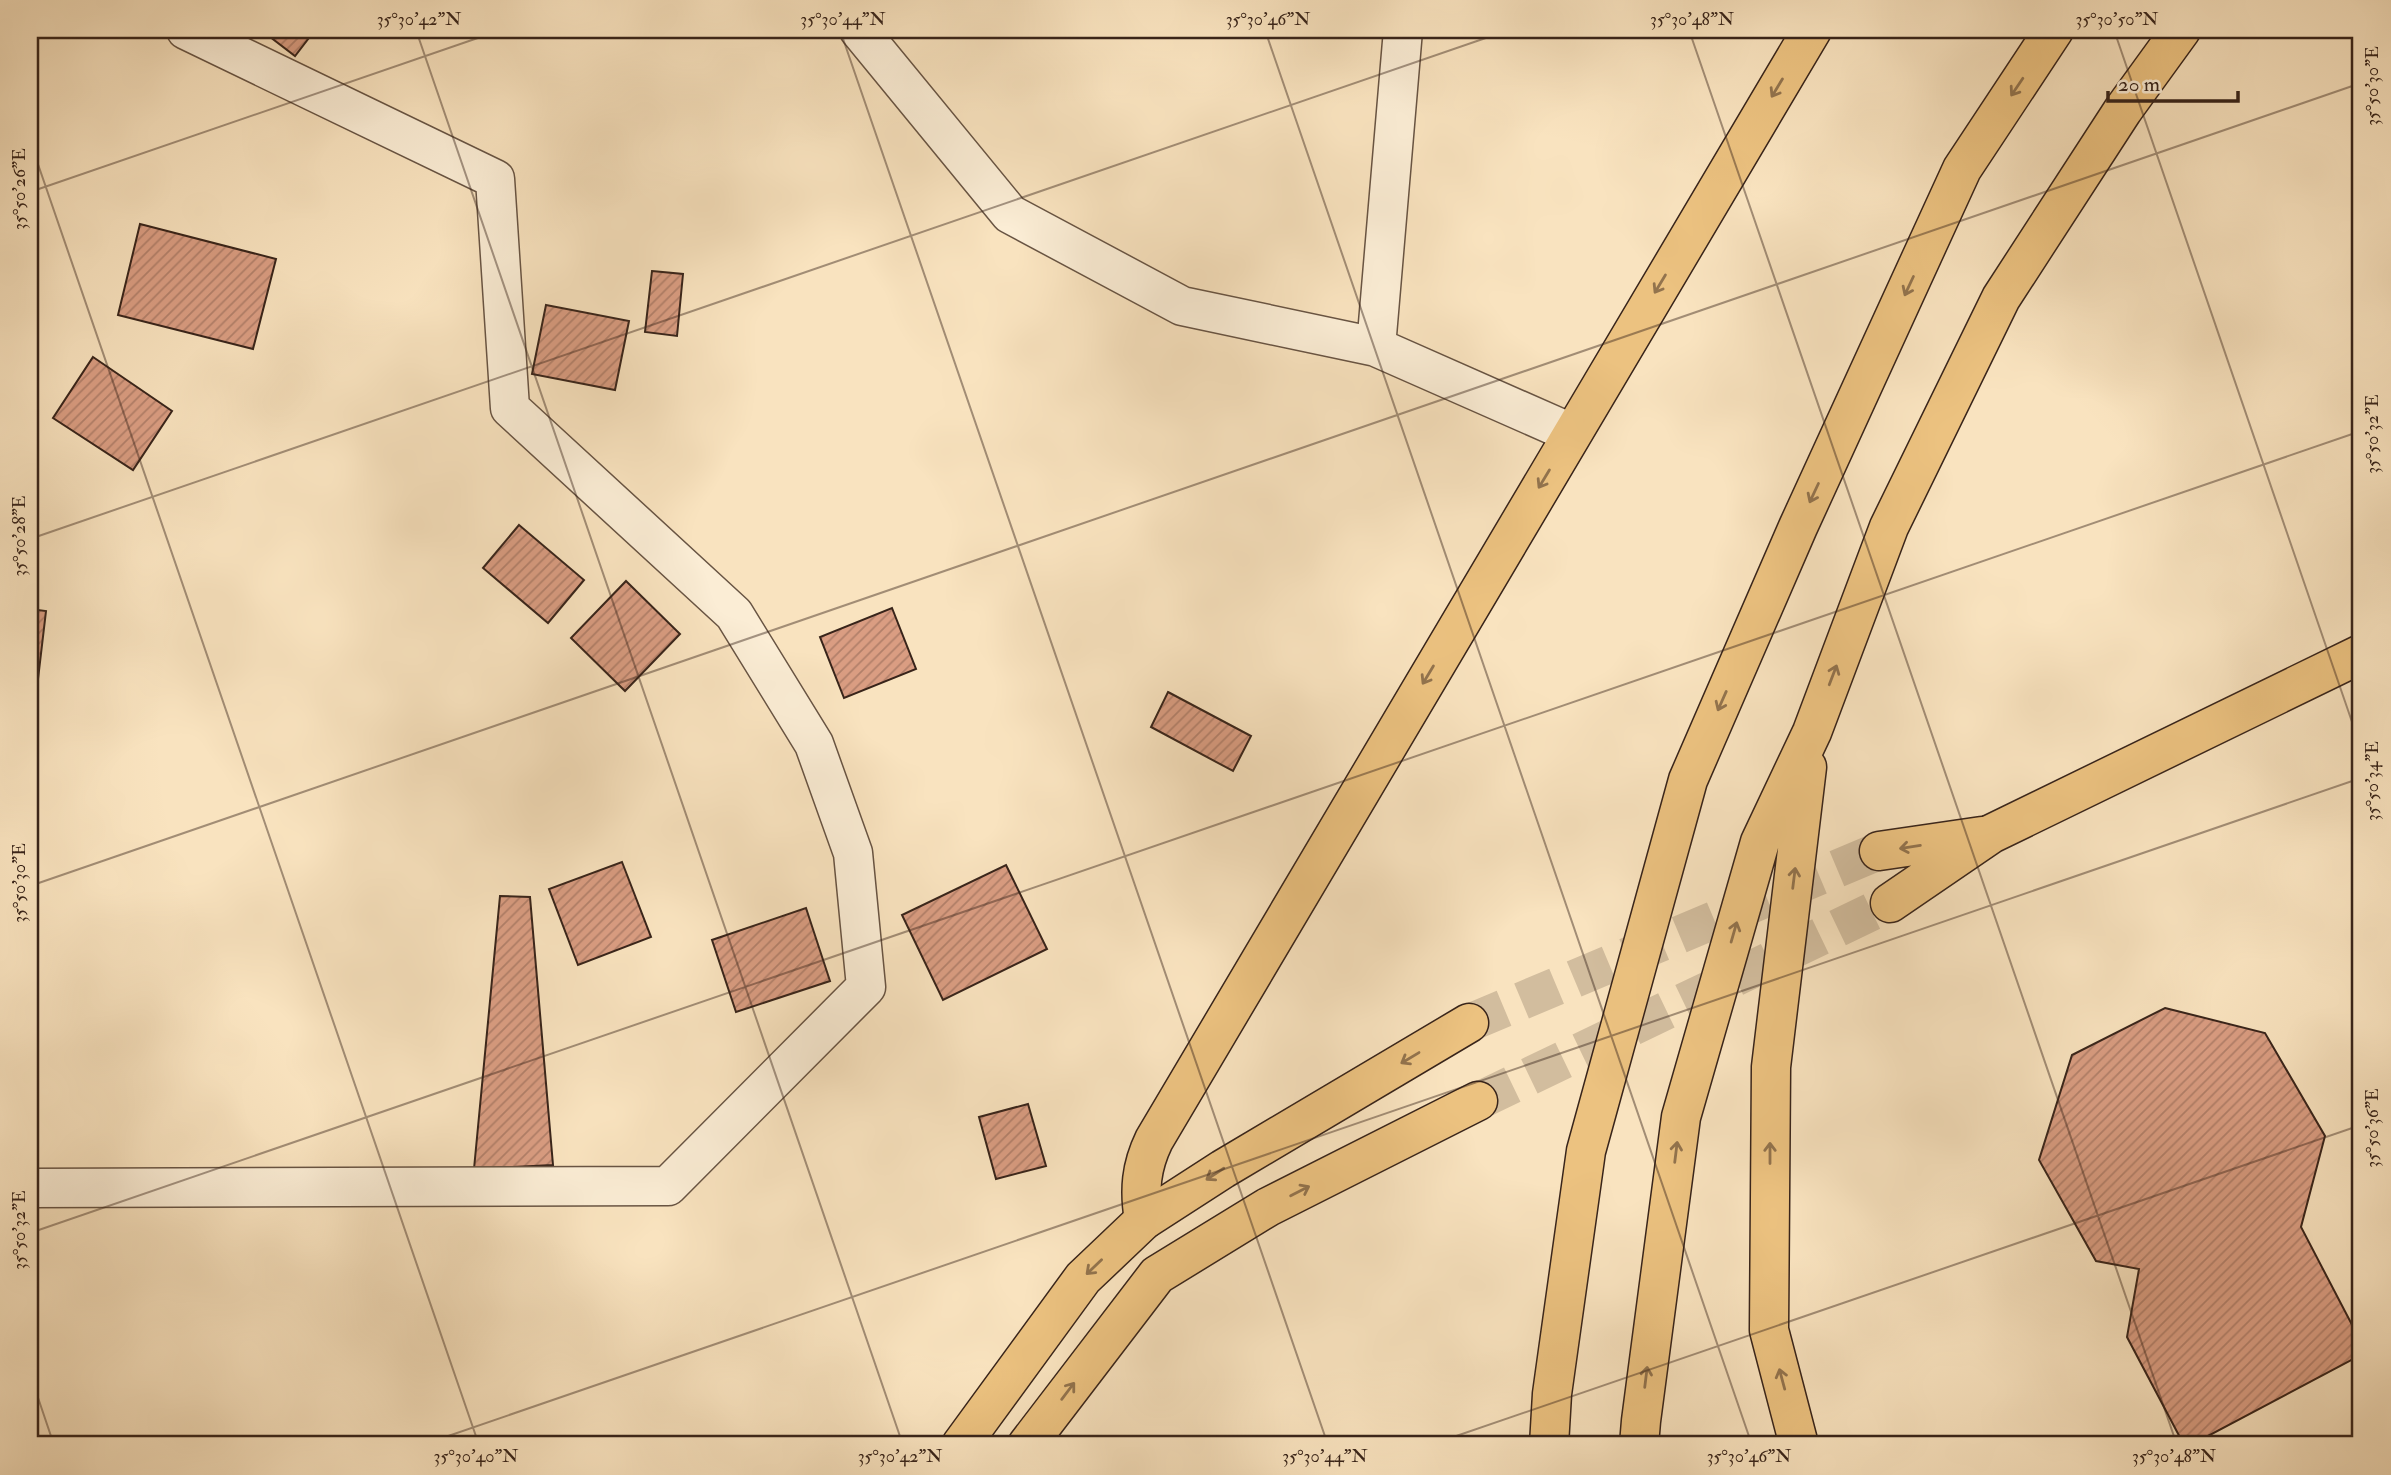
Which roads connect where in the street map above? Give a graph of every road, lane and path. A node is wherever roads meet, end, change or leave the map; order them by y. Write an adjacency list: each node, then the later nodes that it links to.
1 (186, 30): 16 (street)
2 (859, 30): 7 (street)
3 (1403, 30): 7 (street)
4 (1812, 30): 8 (main road, one-way to 8)
5 (2054, 30): 21 (main road, one-way to 21)
6 (2181, 30): 10 (main road, one-way to 6)
7 (1376, 347): 8 (street)
8 (1571, 433): 17 (main road, one-way to 17)
9 (2361, 654): 11 (main road)
10 (1812, 732): 22 (main road, one-way to 10); 23 (main road, one-way to 10)
11 (1991, 834): 12 (main road, one-way to 12); 13 (main road)
12 (1879, 851)
13 (1890, 903)
14 (1469, 1023): 17 (main road, one-way to 17)
15 (1478, 1101): 18 (main road, one-way to 15)
16 (30, 1188)
17 (1144, 1220): 18 (main road); 19 (main road, one-way to 19)
18 (1157, 1275): 20 (main road, one-way to 18)
19 (961, 1445)
20 (1027, 1445)
21 (1549, 1445)
22 (1639, 1445)
23 (1799, 1445)

